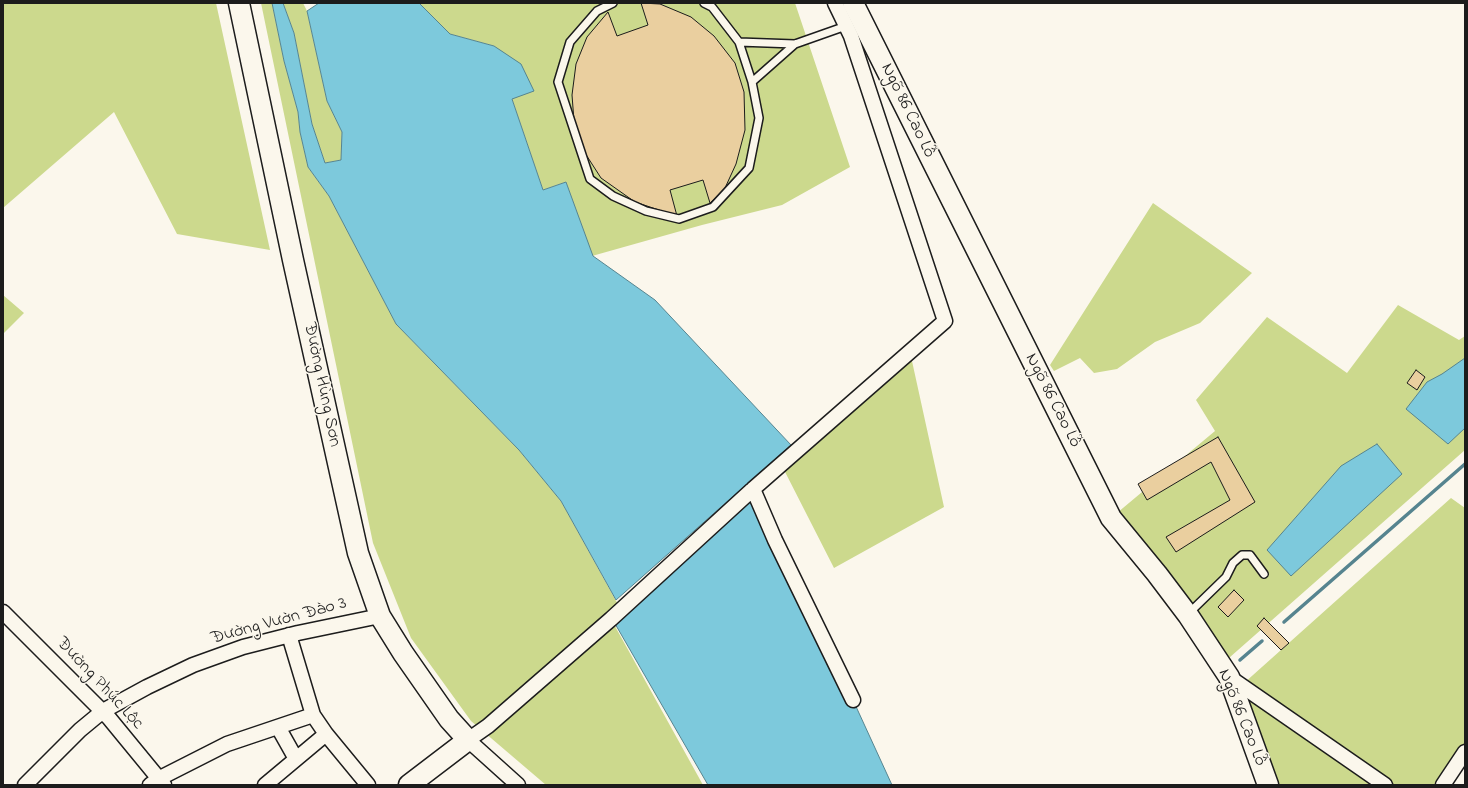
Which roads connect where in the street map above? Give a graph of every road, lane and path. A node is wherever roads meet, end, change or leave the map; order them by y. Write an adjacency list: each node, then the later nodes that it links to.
1 (239, 3): 14 (street, Đường Hùng Sơn)
2 (614, 3): 9 (lane)
3 (704, 3): 7 (lane)
4 (835, 3): 6 (street)
5 (853, 3): 13 (street, Ngõ 86 Cao Lỗ)
6 (846, 26): 8 (lane); 10 (street)
7 (739, 42): 8 (lane); 9 (lane)
8 (795, 44): 9 (lane)
9 (752, 82)
10 (753, 489): 17 (street); 22 (street)
11 (1264, 574): 13 (lane)
12 (3, 612): 18 (street, Đường Phúc Lộc)
13 (1188, 614): 16 (street, Ngõ 86 Cao Lỗ)
14 (380, 616): 15 (street, Đường Vườn Đào 3); 22 (street, Đường Hùng Sơn)
15 (289, 635): 18 (street, Đường Vườn Đào 3); 19 (street)
16 (1229, 677): 31 (street, Ngõ 86 Cao Lỗ); 32 (street)
17 (853, 700)
18 (103, 712): 25 (street, Đường Phúc Lộc); 26 (street, Đường Vườn Đào 3)
19 (313, 715): 20 (street); 21 (street)
20 (278, 727): 24 (street); 25 (street)
21 (326, 734): 24 (street); 28 (street)
22 (468, 740): 29 (street); 30 (street)
23 (1465, 752): 33 (street)
24 (296, 759): 27 (street)
25 (157, 783)
26 (26, 785)
27 (265, 785)
28 (368, 785)
29 (409, 785)
30 (518, 785)
31 (1268, 785)
32 (1385, 785)
33 (1443, 785)

